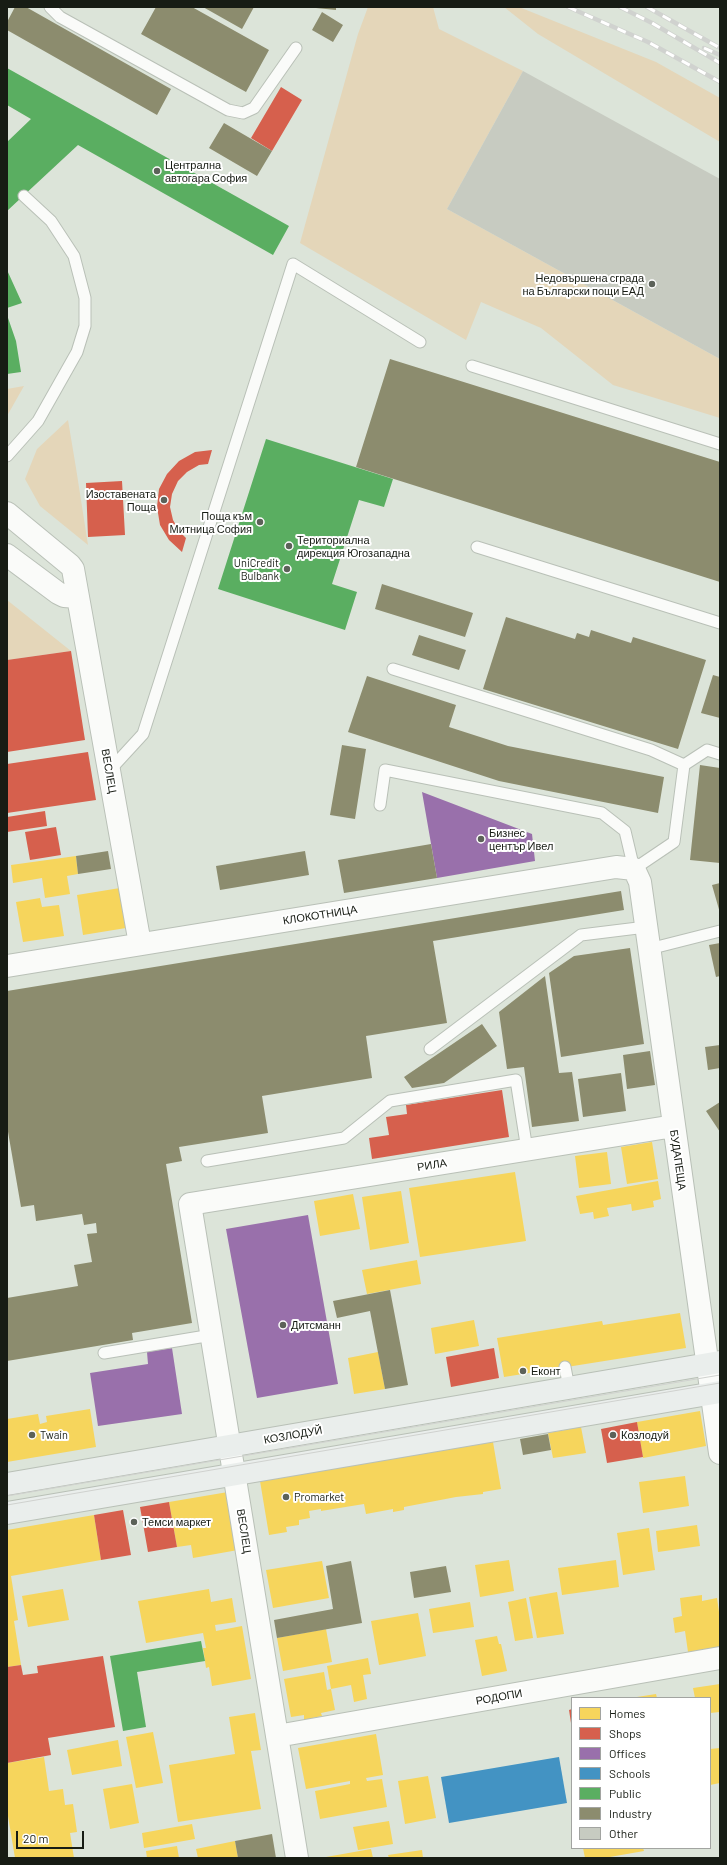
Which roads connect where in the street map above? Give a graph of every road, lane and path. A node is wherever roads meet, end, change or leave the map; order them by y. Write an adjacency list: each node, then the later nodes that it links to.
1 (50, 7): 2 (lane)
2 (296, 48)
3 (24, 196): 7 (lane)
4 (420, 342): 16 (lane)
5 (472, 366): 6 (lane)
6 (720, 444)
7 (7, 456)
8 (7, 513): 11 (street, ВЕСЛЕЦ)
9 (477, 547): 12 (lane)
10 (7, 555): 11 (street)
11 (77, 597): 16 (street, ВЕСЛЕЦ)
12 (720, 623)
13 (393, 669): 15 (lane)
14 (720, 754): 15 (lane)
15 (684, 765): 18 (lane)
16 (109, 771): 21 (street, ВЕСЛЕЦ)
17 (380, 805): 18 (lane)
18 (634, 869): 19 (street, БУДАПЕЩА); 21 (street, КЛОКОТНИЦА)
19 (646, 927): 22 (street, БУДАПЕЩА); 24 (lane)
20 (720, 932): 22 (lane)
21 (140, 944): 23 (street, КЛОКОТНИЦА)
22 (649, 949): 25 (street, БУДАПЕЩА)
23 (7, 966)
24 (430, 1049)
25 (674, 1126): 26 (street, РИЛА); 31 (street, БУДАПЕЩА)
26 (527, 1150): 27 (lane); 28 (street, РИЛА)
27 (207, 1160)
28 (190, 1204): 29 (street, ВЕСЛЕЦ)
29 (212, 1336): 30 (lane); 33 (street, ВЕСЛЕЦ)
30 (104, 1353)
31 (713, 1363): 32 (street, БУДАПЕЩА); 33 (main road, КОЗЛОДУЙ)
32 (716, 1392): 34 (street, БУДАПЕЩА); 35 (main road)
33 (230, 1446): 35 (street, ВЕСЛЕЦ); 36 (main road, КОЗЛОДУЙ)
34 (720, 1453)
35 (234, 1474): 37 (main road); 39 (street, ВЕСЛЕЦ)
36 (7, 1484)
37 (7, 1513)
38 (720, 1658): 39 (street, РОДОПИ)
39 (277, 1736): 40 (street, ВЕСЛЕЦ)
40 (297, 1858)

